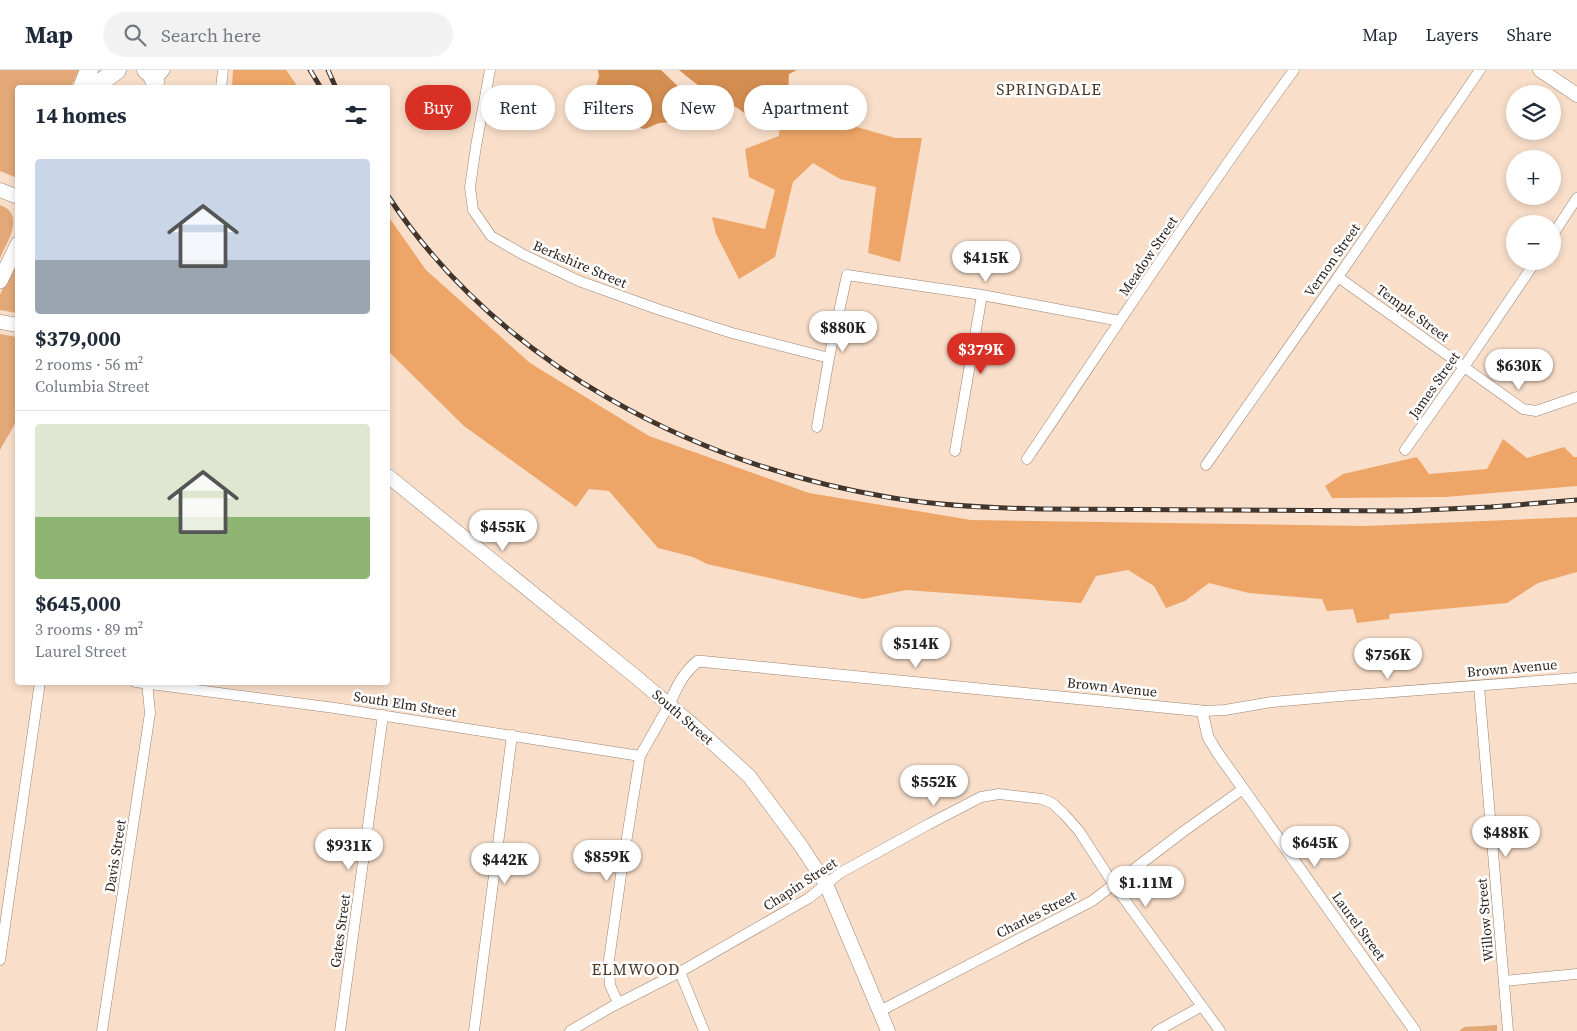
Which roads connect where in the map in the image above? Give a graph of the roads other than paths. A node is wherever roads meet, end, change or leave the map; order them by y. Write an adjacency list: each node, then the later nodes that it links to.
1 (89, 70): 8 (highway)
2 (117, 70): 9 (highway)
3 (223, 70): 10 (street)
4 (490, 70): 24 (street, Berkshire Street)
5 (1294, 70): 21 (street, Meadow Street)
6 (1480, 70): 18 (street, Vernon Street)
7 (1540, 70): 11 (main road)
8 (83, 85)
9 (96, 85)
10 (221, 85)
11 (1577, 95)
12 (0, 190): 13 (main road)
13 (15, 196)
14 (1577, 198): 15 (street)
15 (1561, 222)
16 (15, 250): 19 (main road)
17 (1530, 270): 25 (street, James Street)
18 (1338, 277): 25 (street, Temple Street); 31 (street, Vernon Street)
19 (0, 281)
20 (982, 295): 21 (street); 24 (street); 29 (street)
21 (1120, 321): 30 (street, Meadow Street)
22 (0, 322): 23 (main road)
23 (15, 324)
24 (829, 358): 27 (street)
25 (1464, 367): 26 (street, Temple Street); 28 (street, James Street)
26 (1577, 398)
27 (817, 427)
28 (1405, 450)
29 (955, 451)
30 (1027, 459)
31 (1206, 465)
32 (390, 478): 38 (main road, South Street)
33 (1577, 678): 37 (street, Brown Avenue)
34 (40, 685): 46 (street)
35 (147, 685): 53 (street, Davis Street)
36 (162, 685): 40 (street, South Elm Street)
37 (1479, 686): 39 (street, Brown Avenue); 49 (street, Willow Street)
38 (669, 705): 39 (street, Brown Avenue); 42 (street); 44 (main road, South Street)
39 (1202, 711): 43 (street, Laurel Street)
40 (383, 715): 41 (street, South Elm Street); 54 (street, Gates Street)
41 (512, 735): 42 (street, South Elm Street); 55 (street)
42 (640, 756): 50 (street)
43 (1243, 790): 45 (street, Charles Street); 61 (street, Laurel Street)
44 (826, 884): 45 (street, Chapin Street); 47 (street, Chapin Street); 52 (main road, South Street)
45 (1114, 885): 51 (street); 52 (street, Charles Street)
46 (0, 960)
47 (680, 972): 50 (street, Chapin Street); 57 (street)
48 (1577, 974): 49 (street)
49 (1504, 981): 62 (street, Willow Street)
50 (618, 1003): 56 (street, Chapin Street)
51 (1202, 1006): 59 (street); 60 (street)
52 (880, 1011): 58 (main road, South Street)
53 (102, 1031)
54 (340, 1031)
55 (474, 1031)
56 (570, 1031)
57 (704, 1031)
58 (888, 1031)
59 (1157, 1031)
60 (1220, 1031)
61 (1415, 1031)
62 (1508, 1031)

